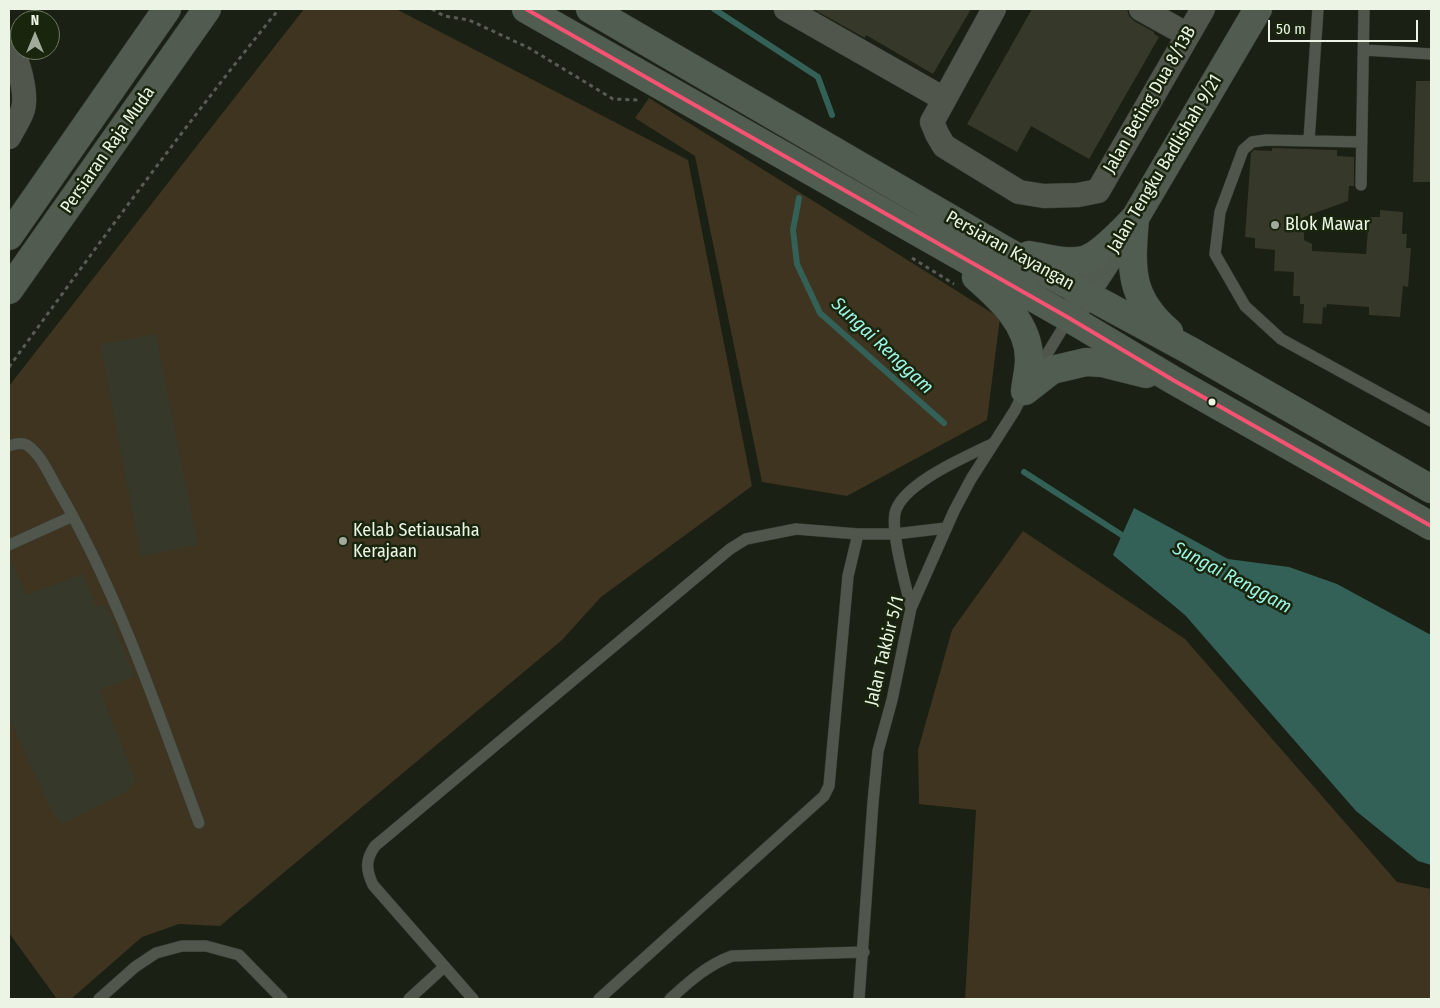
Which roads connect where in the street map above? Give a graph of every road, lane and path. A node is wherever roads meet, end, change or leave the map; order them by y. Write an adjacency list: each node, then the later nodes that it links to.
1 (167, 9): 25 (main road, Persiaran Raja Muda)
2 (206, 9): 30 (main road, Persiaran Raja Muda)
3 (279, 9): 34 (path)
4 (432, 9): 19 (path)
5 (526, 9): 26 (main road, Persiaran Kayangan)
6 (590, 9): 27 (main road, Persiaran Kayangan)
7 (786, 9): 18 (street)
8 (994, 9): 18 (street)
9 (1141, 9): 14 (street)
10 (1203, 9): 14 (street, Jalan Beting Dua 8/13B)
11 (1258, 9): 24 (main road, Jalan Tengku Badlishah 9/21)
12 (1318, 9): 21 (lane)
13 (1364, 9): 16 (lane)
14 (1188, 35): 18 (street, Jalan Beting Dua 8/13B)
15 (9, 42): 20 (street)
16 (1364, 50): 17 (lane); 22 (lane)
17 (1431, 54)
18 (944, 98)
19 (640, 100)
20 (9, 137)
21 (1309, 140): 22 (lane); 37 (lane)
22 (1362, 142): 23 (lane)
23 (1361, 185)
24 (1135, 218): 27 (main road); 31 (main road, Jalan Tengku Badlishah 9/21); 33 (main road)
25 (9, 236)
26 (934, 241): 32 (main road, Persiaran Kayangan); 36 (main road)
27 (1008, 252): 31 (main road, Persiaran Kayangan)
28 (912, 258): 29 (path)
29 (962, 289)
30 (9, 290)
31 (1085, 292): 32 (main road, Jalan Tengku Badlishah 9/21); 33 (main road, Persiaran Kayangan)
32 (1069, 318): 35 (main road, Persiaran Kayangan); 36 (lane, Jalan Takbir 5/1)
33 (1189, 350): 40 (main road, Persiaran Kayangan)
34 (9, 367)
35 (1173, 380): 36 (main road); 42 (main road, Persiaran Kayangan)
36 (1025, 391): 38 (lane, Jalan Takbir 5/1)
37 (1431, 421)
38 (995, 443): 43 (lane, Jalan Takbir 5/1); 45 (lane)
39 (9, 446): 41 (lane)
40 (1431, 490)
41 (73, 516): 46 (lane); 48 (lane)
42 (1431, 526)
43 (946, 528): 45 (lane); 47 (lane, Jalan Takbir 5/1)
44 (858, 534): 45 (lane); 50 (lane); 55 (lane)
45 (895, 534): 47 (lane)
46 (9, 545)
47 (911, 608): 49 (lane, Jalan Takbir 5/1)
48 (199, 823)
49 (864, 952): 56 (lane); 57 (lane, Jalan Takbir 5/1)
50 (444, 967): 53 (lane); 54 (lane)
51 (98, 999): 52 (lane)
52 (282, 999)
53 (409, 999)
54 (473, 999)
55 (600, 999)
56 (670, 999)
57 (859, 999)

